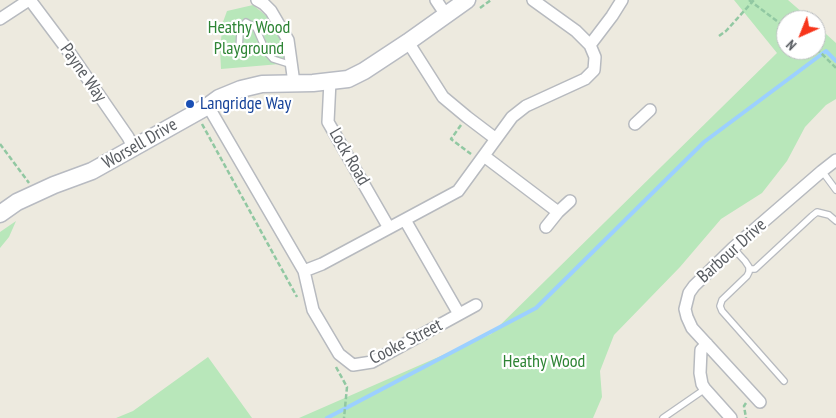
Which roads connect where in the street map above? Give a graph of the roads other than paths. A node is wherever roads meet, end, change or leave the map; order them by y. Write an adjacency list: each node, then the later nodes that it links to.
1 (30, 0): 8 (street); 19 (street, Payne Way)
2 (436, 0): 7 (street)
3 (467, 0): 7 (street, Worsell Drive)
4 (533, 0): 10 (street)
5 (622, 0): 10 (street)
6 (263, 1): 12 (street)
7 (446, 15): 9 (street, Worsell Drive)
8 (0, 19)
9 (408, 42): 13 (street, Worsell Drive); 18 (street)
10 (590, 45): 18 (street)
11 (239, 52): 12 (lane)
12 (292, 65): 14 (street)
13 (330, 81): 14 (street, Worsell Drive); 30 (street, Lock Road)
14 (294, 83): 15 (street, Worsell Drive)
15 (208, 106): 19 (street, Worsell Drive); 33 (street)
16 (650, 110): 17 (street)
17 (635, 124)
18 (496, 139): 20 (street)
19 (133, 147): 26 (street, Worsell Drive)
20 (481, 160): 25 (street); 27 (street)
21 (836, 160): 22 (street, Barbour Drive)
22 (822, 171): 23 (lane); 31 (street, Barbour Drive)
23 (836, 190)
24 (570, 201): 25 (street)
25 (558, 212): 29 (street)
26 (0, 214)
27 (405, 220): 30 (street); 35 (street, Cooke Street)
28 (836, 221): 32 (lane)
29 (546, 227)
30 (389, 228): 33 (street)
31 (733, 248): 32 (lane); 36 (street, Barbour Drive)
32 (749, 269): 37 (lane)
33 (304, 270): 35 (street, Cooke Street)
34 (476, 305): 35 (street)
35 (459, 314)
36 (707, 344): 38 (street); 39 (street, Barbour Drive)
37 (784, 381)
38 (705, 389): 40 (lane); 41 (street)
39 (760, 402)
40 (663, 418)
41 (731, 418)

